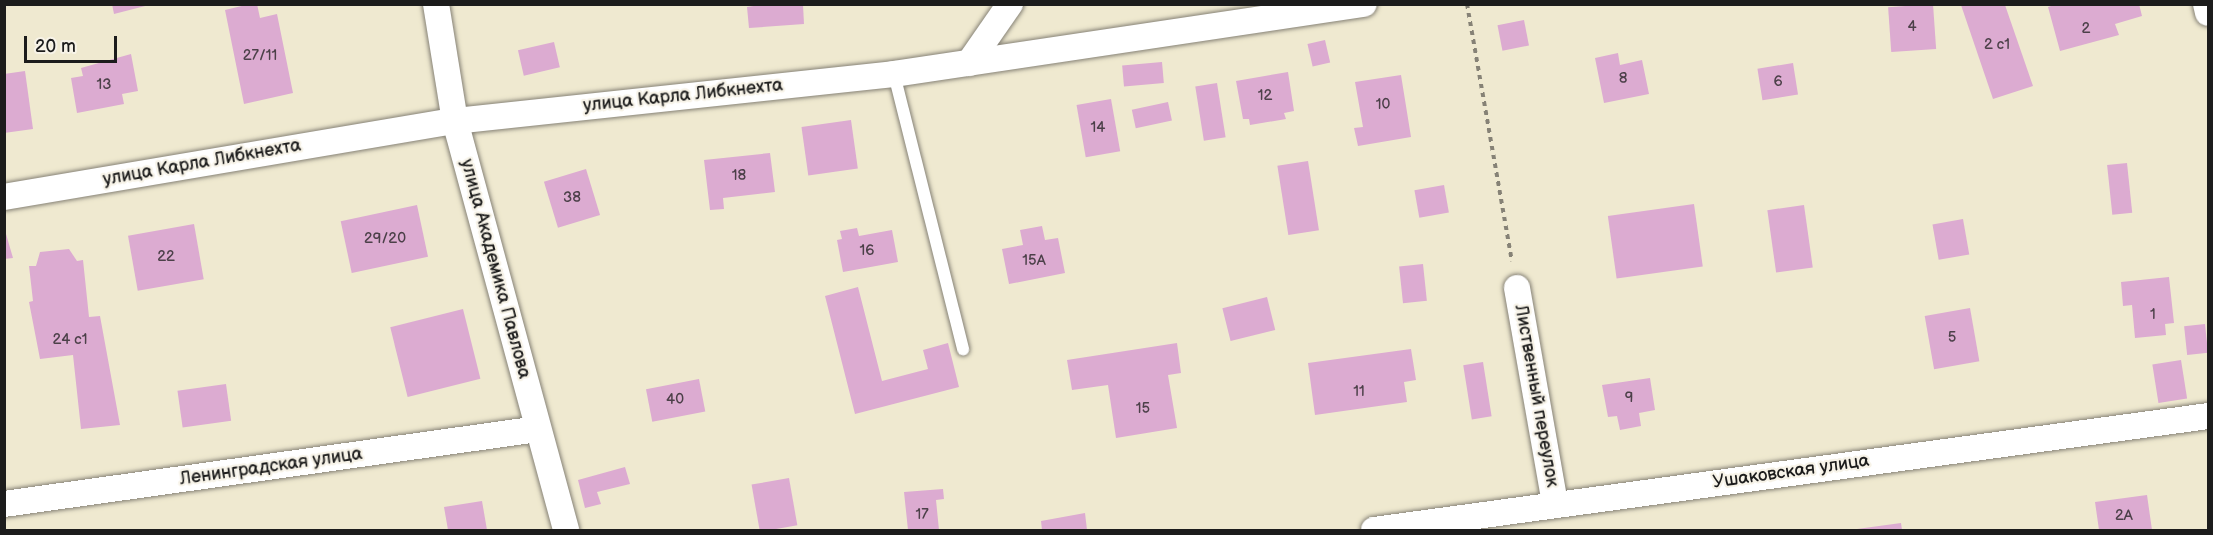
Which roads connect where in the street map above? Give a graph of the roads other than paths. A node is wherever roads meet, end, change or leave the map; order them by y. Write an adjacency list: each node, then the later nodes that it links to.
1 (436, 4): 8 (street, улица Академика Павлова)
2 (1010, 4): 6 (street)
3 (1364, 4): 6 (street, улица Карла Либкнехта)
4 (2206, 4): 5 (street)
5 (2208, 13)
6 (969, 63): 7 (street, улица Карла Либкнехта)
7 (894, 74): 8 (street, улица Карла Либкнехта); 11 (lane)
8 (455, 121): 9 (street, улица Карла Либкнехта); 13 (street, улица Академика Павлова)
9 (4, 197)
10 (1516, 288): 15 (street, Лиственный переулок)
11 (963, 349)
12 (2208, 416): 15 (street, Ушаковская улица)
13 (538, 429): 14 (street, Ленинградская улица); 16 (street, улица Академика Павлова)
14 (4, 504)
15 (1555, 504): 17 (street, Ушаковская улица)
16 (566, 531)
17 (1374, 531)

